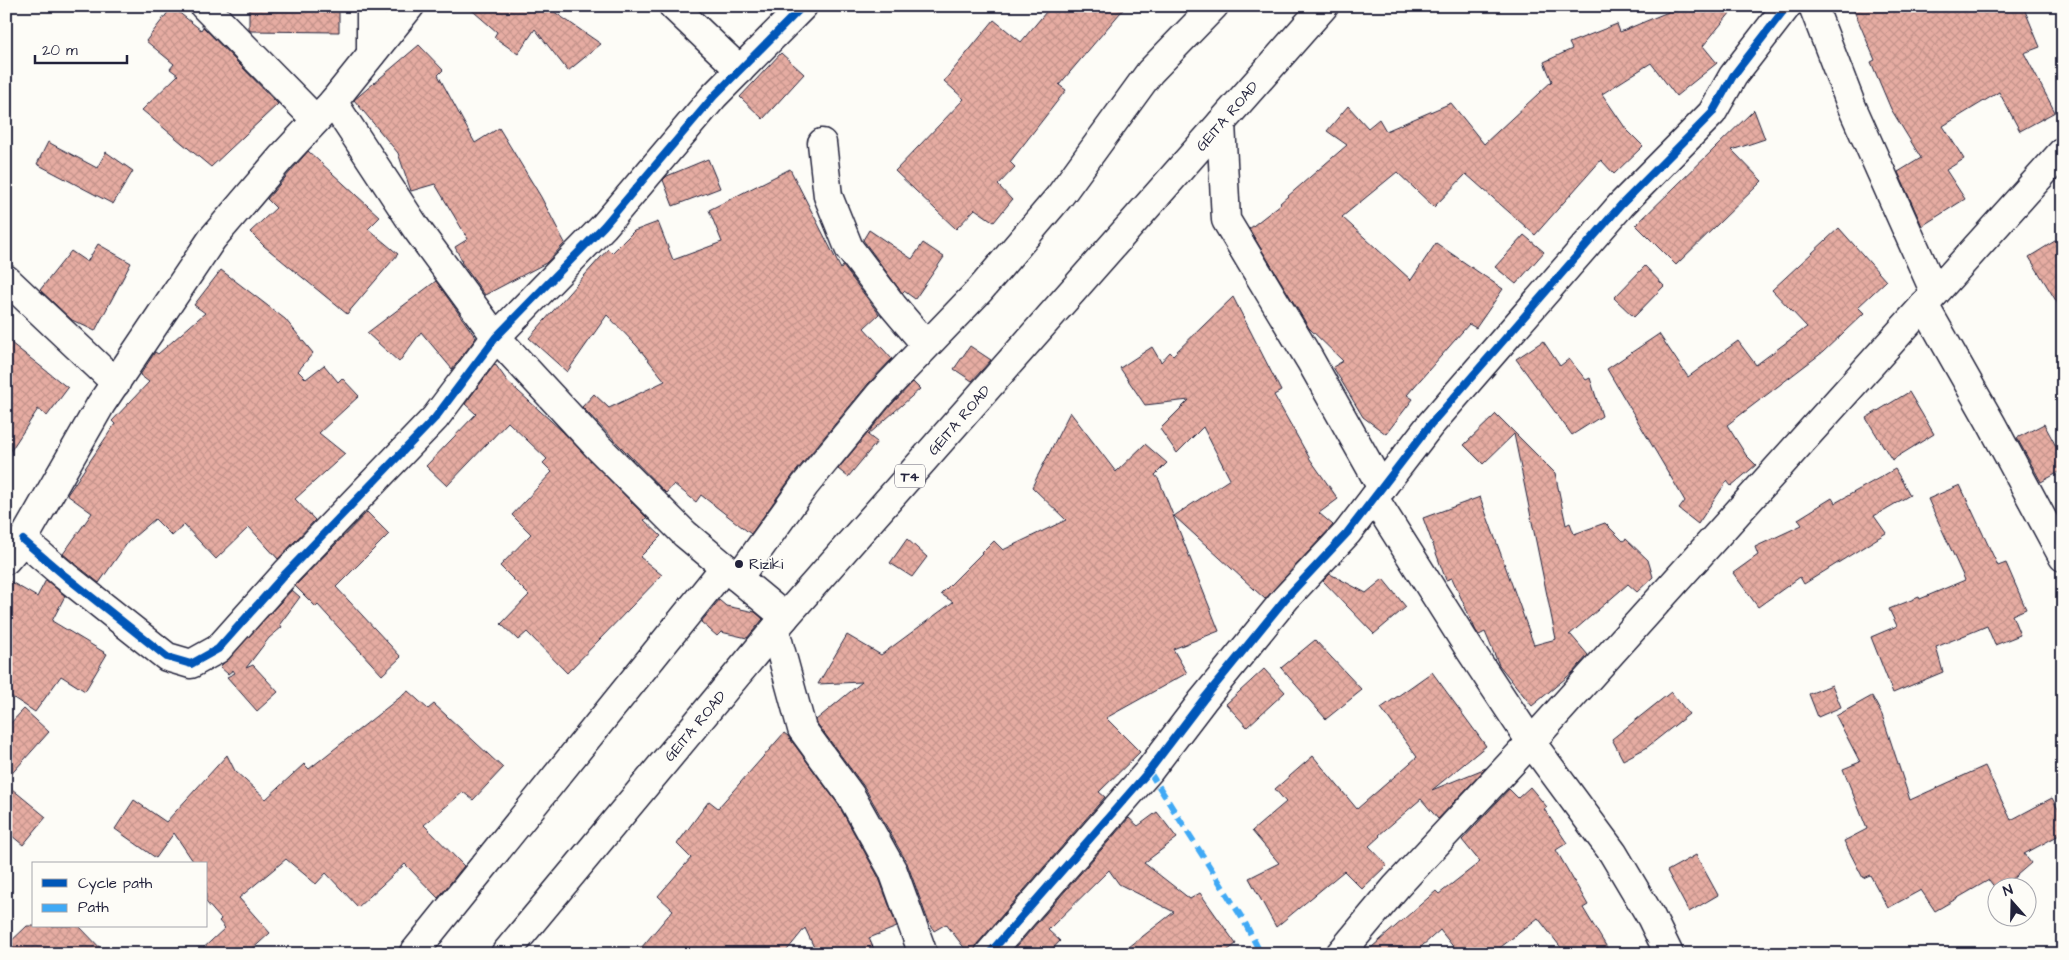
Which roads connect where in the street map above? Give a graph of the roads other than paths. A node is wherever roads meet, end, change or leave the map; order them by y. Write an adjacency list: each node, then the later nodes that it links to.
1 (204, 6): 12 (main road)
2 (371, 6): 10 (main road)
3 (410, 6): 10 (main road)
4 (673, 6): 11 (main road)
5 (804, 6): 11 (main road)
6 (1214, 6): 19 (main road)
7 (1324, 6): 13 (main road, GEITA ROAD / T4)
8 (1787, 6): 21 (main road)
9 (1813, 6): 17 (main road)
10 (371, 54): 12 (main road)
11 (740, 70): 18 (main road)
12 (324, 111): 18 (main road); 20 (main road)
13 (1221, 123): 21 (main road); 25 (main road, GEITA ROAD / T4)
14 (822, 143): 19 (main road)
15 (2063, 151): 17 (main road)
16 (6, 279): 20 (main road)
17 (1930, 299): 23 (main road); 26 (main road)
18 (496, 337): 22 (main road); 24 (main road)
19 (926, 345): 24 (main road)
20 (116, 383): 22 (main road)
21 (1378, 493): 26 (main road); 30 (main road)
22 (15, 550)
23 (2063, 557)
24 (732, 573): 25 (main road); 27 (main road)
25 (780, 623): 28 (main road, GEITA ROAD / T4); 29 (main road)
26 (1531, 742): 31 (main road); 32 (main road)
27 (413, 954)
28 (505, 954)
29 (923, 954)
30 (989, 954)
31 (1340, 954)
32 (1669, 954)

